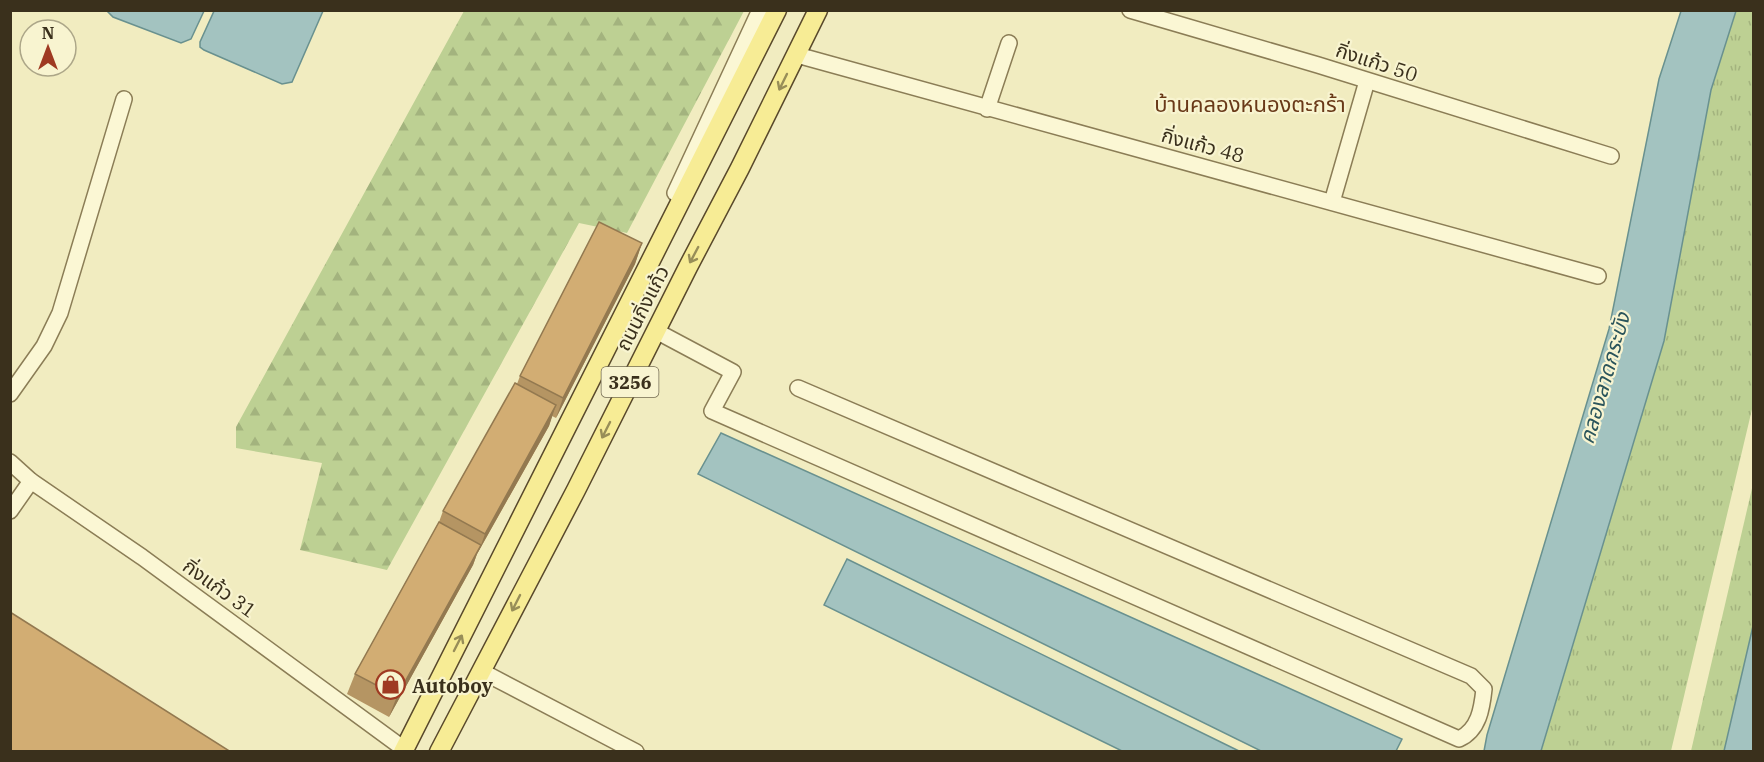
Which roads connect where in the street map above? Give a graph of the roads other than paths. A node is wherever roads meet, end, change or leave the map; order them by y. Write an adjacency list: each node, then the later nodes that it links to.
1 (760, 10): 16 (street)
2 (777, 10): 16 (main road, ถนนกิ่งแก้ว / 3256)
3 (818, 10): 6 (main road, ถนนกิ่งแก้ว / 3256)
4 (1130, 10): 7 (street, กิ่งแก้ว 50)
5 (1009, 43): 9 (street)
6 (797, 55): 9 (street, กิ่งแก้ว 48); 13 (main road, ถนนกิ่งแก้ว / 3256, one-way to 13)
7 (1367, 81): 10 (street, กิ่งแก้ว 50); 11 (street)
8 (124, 99): 15 (street)
9 (987, 109): 11 (street, กิ่งแก้ว 48)
10 (1611, 156)
11 (1332, 202): 12 (street, กิ่งแก้ว 48)
12 (1598, 276)
13 (656, 331): 14 (street); 20 (main road, ถนนกิ่งแก้ว / 3256, one-way to 20)
14 (798, 388)
15 (10, 394)
16 (557, 449): 21 (main road, ถนนกิ่งแก้ว / 3256, one-way to 16)
17 (10, 462): 18 (street, กิ่งแก้ว 31)
18 (31, 481): 19 (street); 21 (street, กิ่งแก้ว 31)
19 (10, 512)
20 (481, 671): 22 (main road, ถนนกิ่งแก้ว / 3256); 23 (street)
21 (404, 750)
22 (439, 752)
23 (636, 752)

